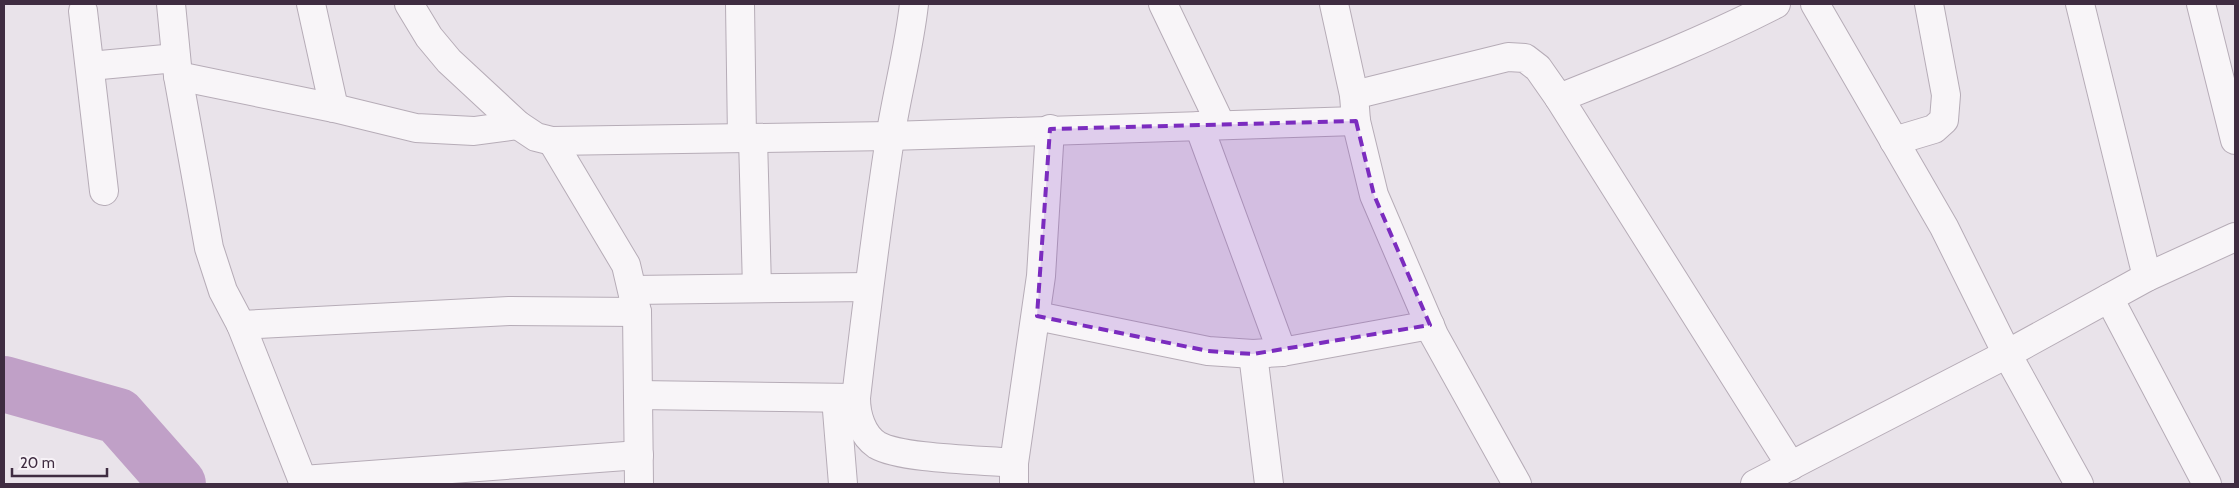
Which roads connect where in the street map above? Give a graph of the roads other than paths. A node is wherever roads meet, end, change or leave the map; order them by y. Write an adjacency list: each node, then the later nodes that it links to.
1 (171, 4): 15 (street)
2 (311, 4): 17 (street)
3 (409, 4): 19 (street)
4 (740, 4): 23 (street)
5 (914, 4): 22 (street)
6 (1163, 4): 20 (street)
7 (1334, 4): 18 (street)
8 (1776, 4): 16 (street)
9 (1815, 4): 26 (street)
10 (1928, 4): 26 (street)
11 (2080, 4): 29 (street)
12 (2200, 4): 24 (street)
13 (83, 11): 14 (street)
14 (90, 66): 15 (street); 27 (street)
15 (177, 67): 17 (street); 36 (street)
16 (1559, 98): 18 (street); 43 (street)
17 (334, 108): 19 (street)
18 (1355, 108): 20 (street); 35 (street)
19 (518, 125): 25 (street)
20 (1210, 126): 21 (street); 37 (street)
21 (1050, 129): 22 (street); 34 (street)
22 (890, 136): 23 (street); 30 (street)
23 (748, 138): 25 (street); 31 (street)
24 (2235, 140)
25 (552, 141): 33 (street)
26 (1894, 142): 39 (street)
27 (104, 191)
28 (2235, 236): 29 (street)
29 (2147, 277): 32 (street)
30 (869, 287): 31 (street); 41 (street)
31 (757, 288): 33 (street)
32 (2109, 298): 39 (street); 52 (street)
33 (635, 301): 36 (street); 40 (street)
34 (1037, 316): 38 (street); 44 (street)
35 (1430, 325): 37 (street); 51 (street)
36 (241, 326): 46 (street)
37 (1282, 352): 38 (street)
38 (1253, 354): 50 (street)
39 (2007, 354): 43 (street); 45 (street)
40 (638, 395): 41 (street); 42 (street)
41 (846, 398): 44 (street); 49 (street)
42 (639, 455): 46 (street); 48 (street)
43 (1790, 466): 47 (street)
44 (1014, 474)
45 (2071, 481)
46 (304, 482)
47 (1759, 483)
48 (639, 484)
49 (843, 484)
50 (1269, 484)
51 (1518, 484)
52 (2207, 484)

